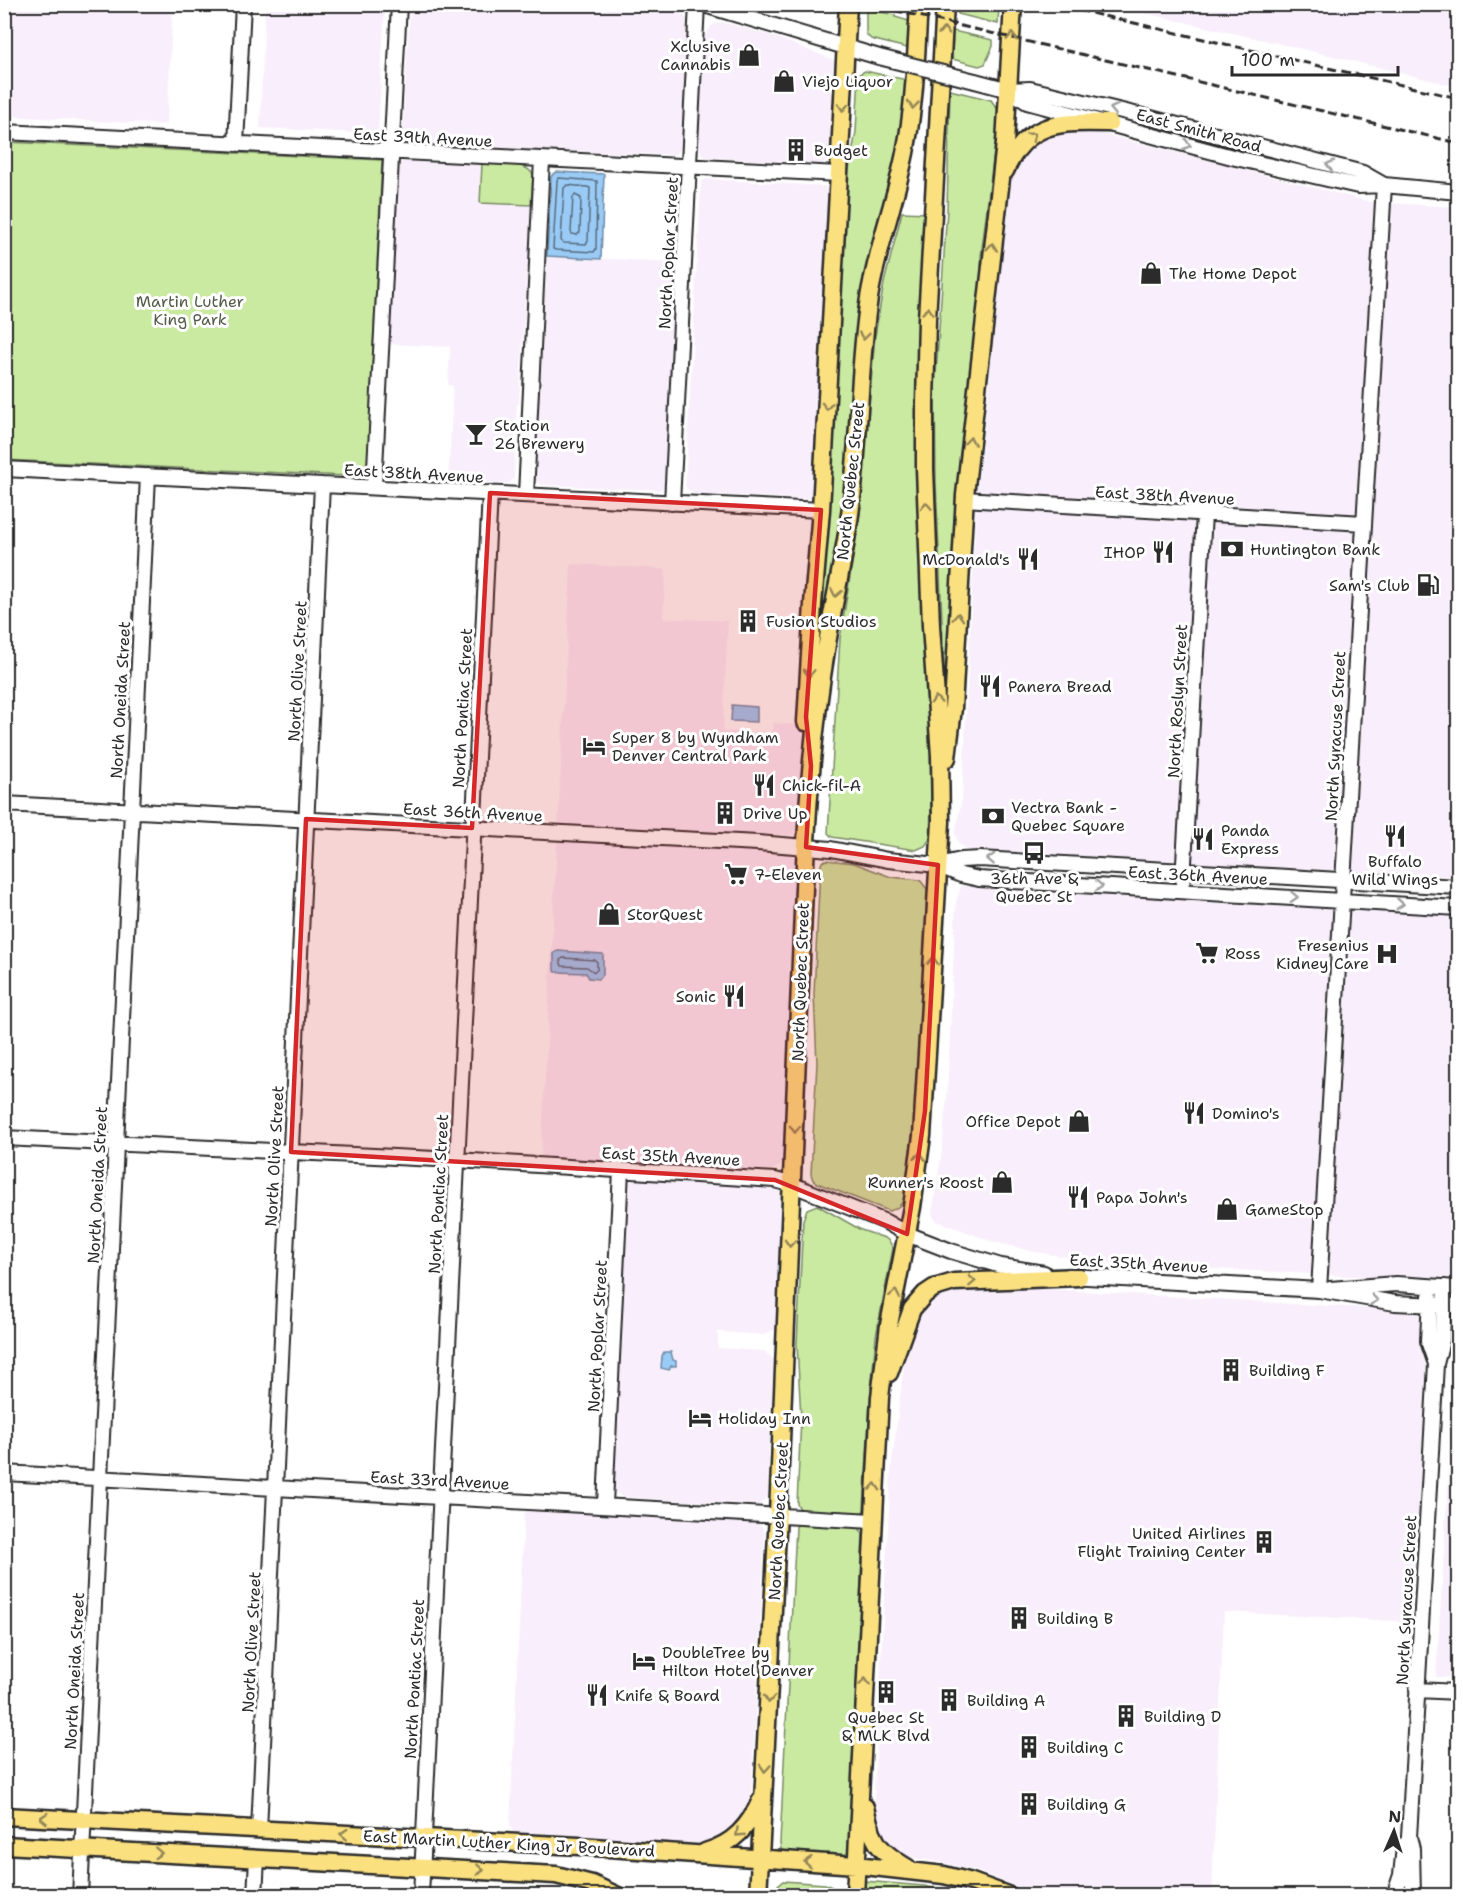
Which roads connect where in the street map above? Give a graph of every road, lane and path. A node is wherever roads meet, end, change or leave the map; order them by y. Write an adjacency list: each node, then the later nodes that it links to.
1 (243, 4): 12 (street)
2 (399, 4): 13 (street)
3 (699, 4): 8 (street, East Smith Road); 15 (street, North Poplar Street)
4 (848, 4): 8 (main road)
5 (919, 4): 31 (main road, North Quebec Street, one-way to 31)
6 (945, 4): 35 (main road, one-way to 6)
7 (1013, 4): 9 (main road, one-way to 7)
8 (846, 48): 9 (street, East Smith Road, bridge); 16 (main road, one-way to 16)
9 (1009, 90): 10 (street, East Smith Road); 17 (main road); 18 (street, East Smith Road, one-way to 9)
10 (1110, 123): 17 (main road, one-way to 10); 18 (street, East Smith Road, one-way to 18)
11 (4, 132): 12 (street, East 39th Avenue)
12 (236, 144): 13 (street, East 39th Avenue)
13 (392, 152): 14 (street, East 39th Avenue); 23 (street)
14 (542, 159): 15 (street, East 39th Avenue); 25 (street)
15 (689, 166): 16 (street, East 39th Avenue); 27 (street, North Poplar Street)
16 (839, 174): 28 (main road, one-way to 28)
17 (1000, 183): 26 (main road, one-way to 17)
18 (1384, 185): 19 (street, East Smith Road); 30 (street, North Syracuse Street)
19 (1458, 192)
20 (4, 469): 21 (street, East 38th Avenue)
21 (147, 476): 22 (street, East 38th Avenue); 33 (street, North Oneida Street)
22 (322, 485): 23 (street, East 38th Avenue); 34 (street, North Olive Street)
23 (374, 488): 24 (street, East 38th Avenue)
24 (490, 493): 25 (street, East 38th Avenue); 36 (street, North Pontiac Street)
25 (526, 495): 27 (street, East 38th Avenue)
26 (964, 499): 29 (street, East 38th Avenue); 35 (main road, one-way to 26)
27 (672, 502): 28 (street, East 38th Avenue)
28 (821, 510): 31 (main road, one-way to 31)
29 (1204, 514): 30 (street, East 38th Avenue); 39 (street, North Roslyn Street)
30 (1364, 523): 40 (street, North Syracuse Street)
31 (812, 766): 37 (main road, North Quebec Street)
32 (4, 804): 33 (street, East 36th Avenue)
33 (131, 810): 34 (street, East 36th Avenue); 46 (street, North Oneida Street)
34 (306, 819): 36 (street, East 36th Avenue); 47 (street, North Olive Street)
35 (941, 822): 38 (main road)
36 (472, 828): 37 (street, East 36th Avenue); 48 (street, North Pontiac Street)
37 (806, 847): 38 (street, East 36th Avenue); 50 (main road, North Quebec Street, one-way to 50)
38 (938, 866): 39 (street, East 36th Avenue, one-way to 38); 42 (street, East 36th Avenue, one-way to 42); 51 (main road, one-way to 38)
39 (1184, 871): 40 (street, East 36th Avenue); 42 (street, North Roslyn Street)
40 (1343, 880): 41 (street, East 36th Avenue); 43 (street, North Syracuse Street)
41 (1458, 888)
42 (1182, 891): 43 (street, East 36th Avenue, one-way to 43)
43 (1342, 900): 44 (street, East 36th Avenue, one-way to 44); 54 (street, North Syracuse Street)
44 (1458, 908)
45 (4, 1138): 46 (street, East 35th Avenue)
46 (115, 1143): 47 (street, East 35th Avenue); 58 (street, North Oneida Street)
47 (291, 1152): 48 (street, East 35th Avenue); 59 (street, North Olive Street)
48 (456, 1160): 49 (street, East 35th Avenue); 60 (street, North Pontiac Street)
49 (621, 1170): 50 (street, East 35th Avenue); 61 (street, North Poplar Street)
50 (793, 1185): 51 (street, East 35th Avenue); 62 (main road, North Quebec Street, one-way to 62)
51 (907, 1234): 52 (street, East 35th Avenue); 56 (main road, one-way to 51)
52 (1079, 1277): 54 (street, East 35th Avenue); 56 (main road, one-way to 52)
53 (1445, 1287): 54 (street, East 35th Avenue); 55 (street, North Syracuse Street)
54 (1319, 1290): 55 (street, East 35th Avenue, one-way to 55)
55 (1444, 1305): 64 (street, North Syracuse Street)
56 (880, 1397): 63 (main road, one-way to 56)
57 (4, 1473): 58 (street, East 33rd Avenue)
58 (99, 1478): 59 (street, East 33rd Avenue); 69 (street, North Oneida Street)
59 (275, 1487): 60 (street, East 33rd Avenue); 70 (street, North Olive Street)
60 (439, 1496): 61 (street, East 33rd Avenue); 72 (street, North Pontiac Street)
61 (605, 1504): 62 (street, East 33rd Avenue)
62 (778, 1514): 63 (street, East 33rd Avenue); 67 (main road, North Quebec Street, one-way to 67)
63 (873, 1521): 66 (main road, one-way to 63)
64 (1417, 1690): 65 (street); 71 (street, North Syracuse Street)
65 (1458, 1692)
66 (860, 1782): 78 (main road); 80 (main road)
67 (764, 1795): 75 (main road, one-way to 75); 77 (main road, North Quebec Street)
68 (4, 1816): 69 (main road, East Martin Luther King Jr Boulevard, one-way to 68)
69 (83, 1820): 70 (main road, East Martin Luther King Jr Boulevard); 74 (street, North Oneida Street)
70 (259, 1830): 72 (main road, East Martin Luther King Jr Boulevard, one-way to 70)
71 (1409, 1837): 89 (street, North Syracuse Street); 90 (street, North Syracuse Street)
72 (423, 1839): 75 (main road, East Martin Luther King Jr Boulevard); 79 (street, North Pontiac Street)
73 (4, 1845): 74 (main road, East Martin Luther King Jr Boulevard)
74 (82, 1849): 76 (main road, East Martin Luther King Jr Boulevard, one-way to 76); 82 (street, North Oneida Street)
75 (699, 1854): 77 (main road, East Martin Luther King Jr Boulevard)
76 (257, 1858): 79 (main road, East Martin Luther King Jr Boulevard); 83 (street)
77 (761, 1859): 78 (main road, East Martin Luther King Jr Boulevard, one-way to 77); 86 (main road, North Quebec Street)
78 (856, 1865): 80 (main road, East Martin Luther King Jr Boulevard); 87 (main road)
79 (422, 1867): 81 (main road, East Martin Luther King Jr Boulevard, one-way to 81); 84 (street, North Pontiac Street)
80 (914, 1871): 88 (main road, East Martin Luther King Jr Boulevard)
81 (592, 1890): 85 (main road, East Martin Luther King Jr Boulevard)
82 (80, 1896)
83 (255, 1896)
84 (421, 1896)
85 (618, 1896)
86 (758, 1896)
87 (855, 1896)
88 (1010, 1896)
89 (1394, 1896)
90 (1413, 1896)

